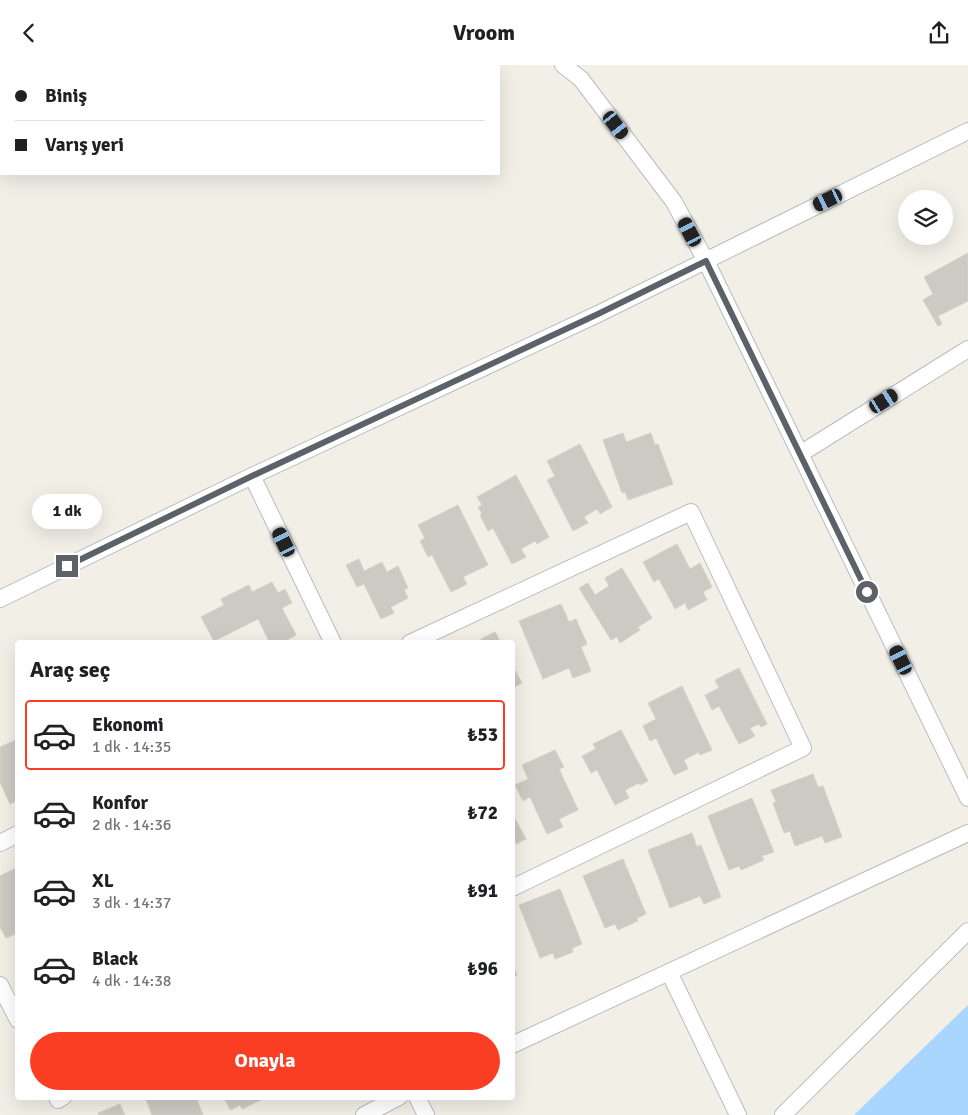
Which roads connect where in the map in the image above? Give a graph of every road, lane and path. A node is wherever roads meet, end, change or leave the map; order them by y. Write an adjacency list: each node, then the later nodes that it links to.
1 (563, 65): 3 (street)
2 (968, 131): 3 (street)
3 (706, 261): 5 (street); 6 (street)
4 (968, 349): 5 (street)
5 (800, 454): 10 (street)
6 (252, 476): 7 (street); 8 (street)
7 (0, 599)
8 (332, 640)
9 (416, 640): 14 (street)
10 (968, 798)
11 (968, 833): 16 (street)
12 (15, 836): 13 (street)
13 (0, 843)
14 (515, 887)
15 (968, 931): 25 (street)
16 (669, 972): 19 (street); 24 (street)
17 (0, 985): 18 (street)
18 (15, 1014)
19 (515, 1044)
20 (393, 1100): 22 (street)
21 (418, 1100): 23 (street)
22 (364, 1115)
23 (426, 1115)
24 (738, 1115)
25 (783, 1115)

